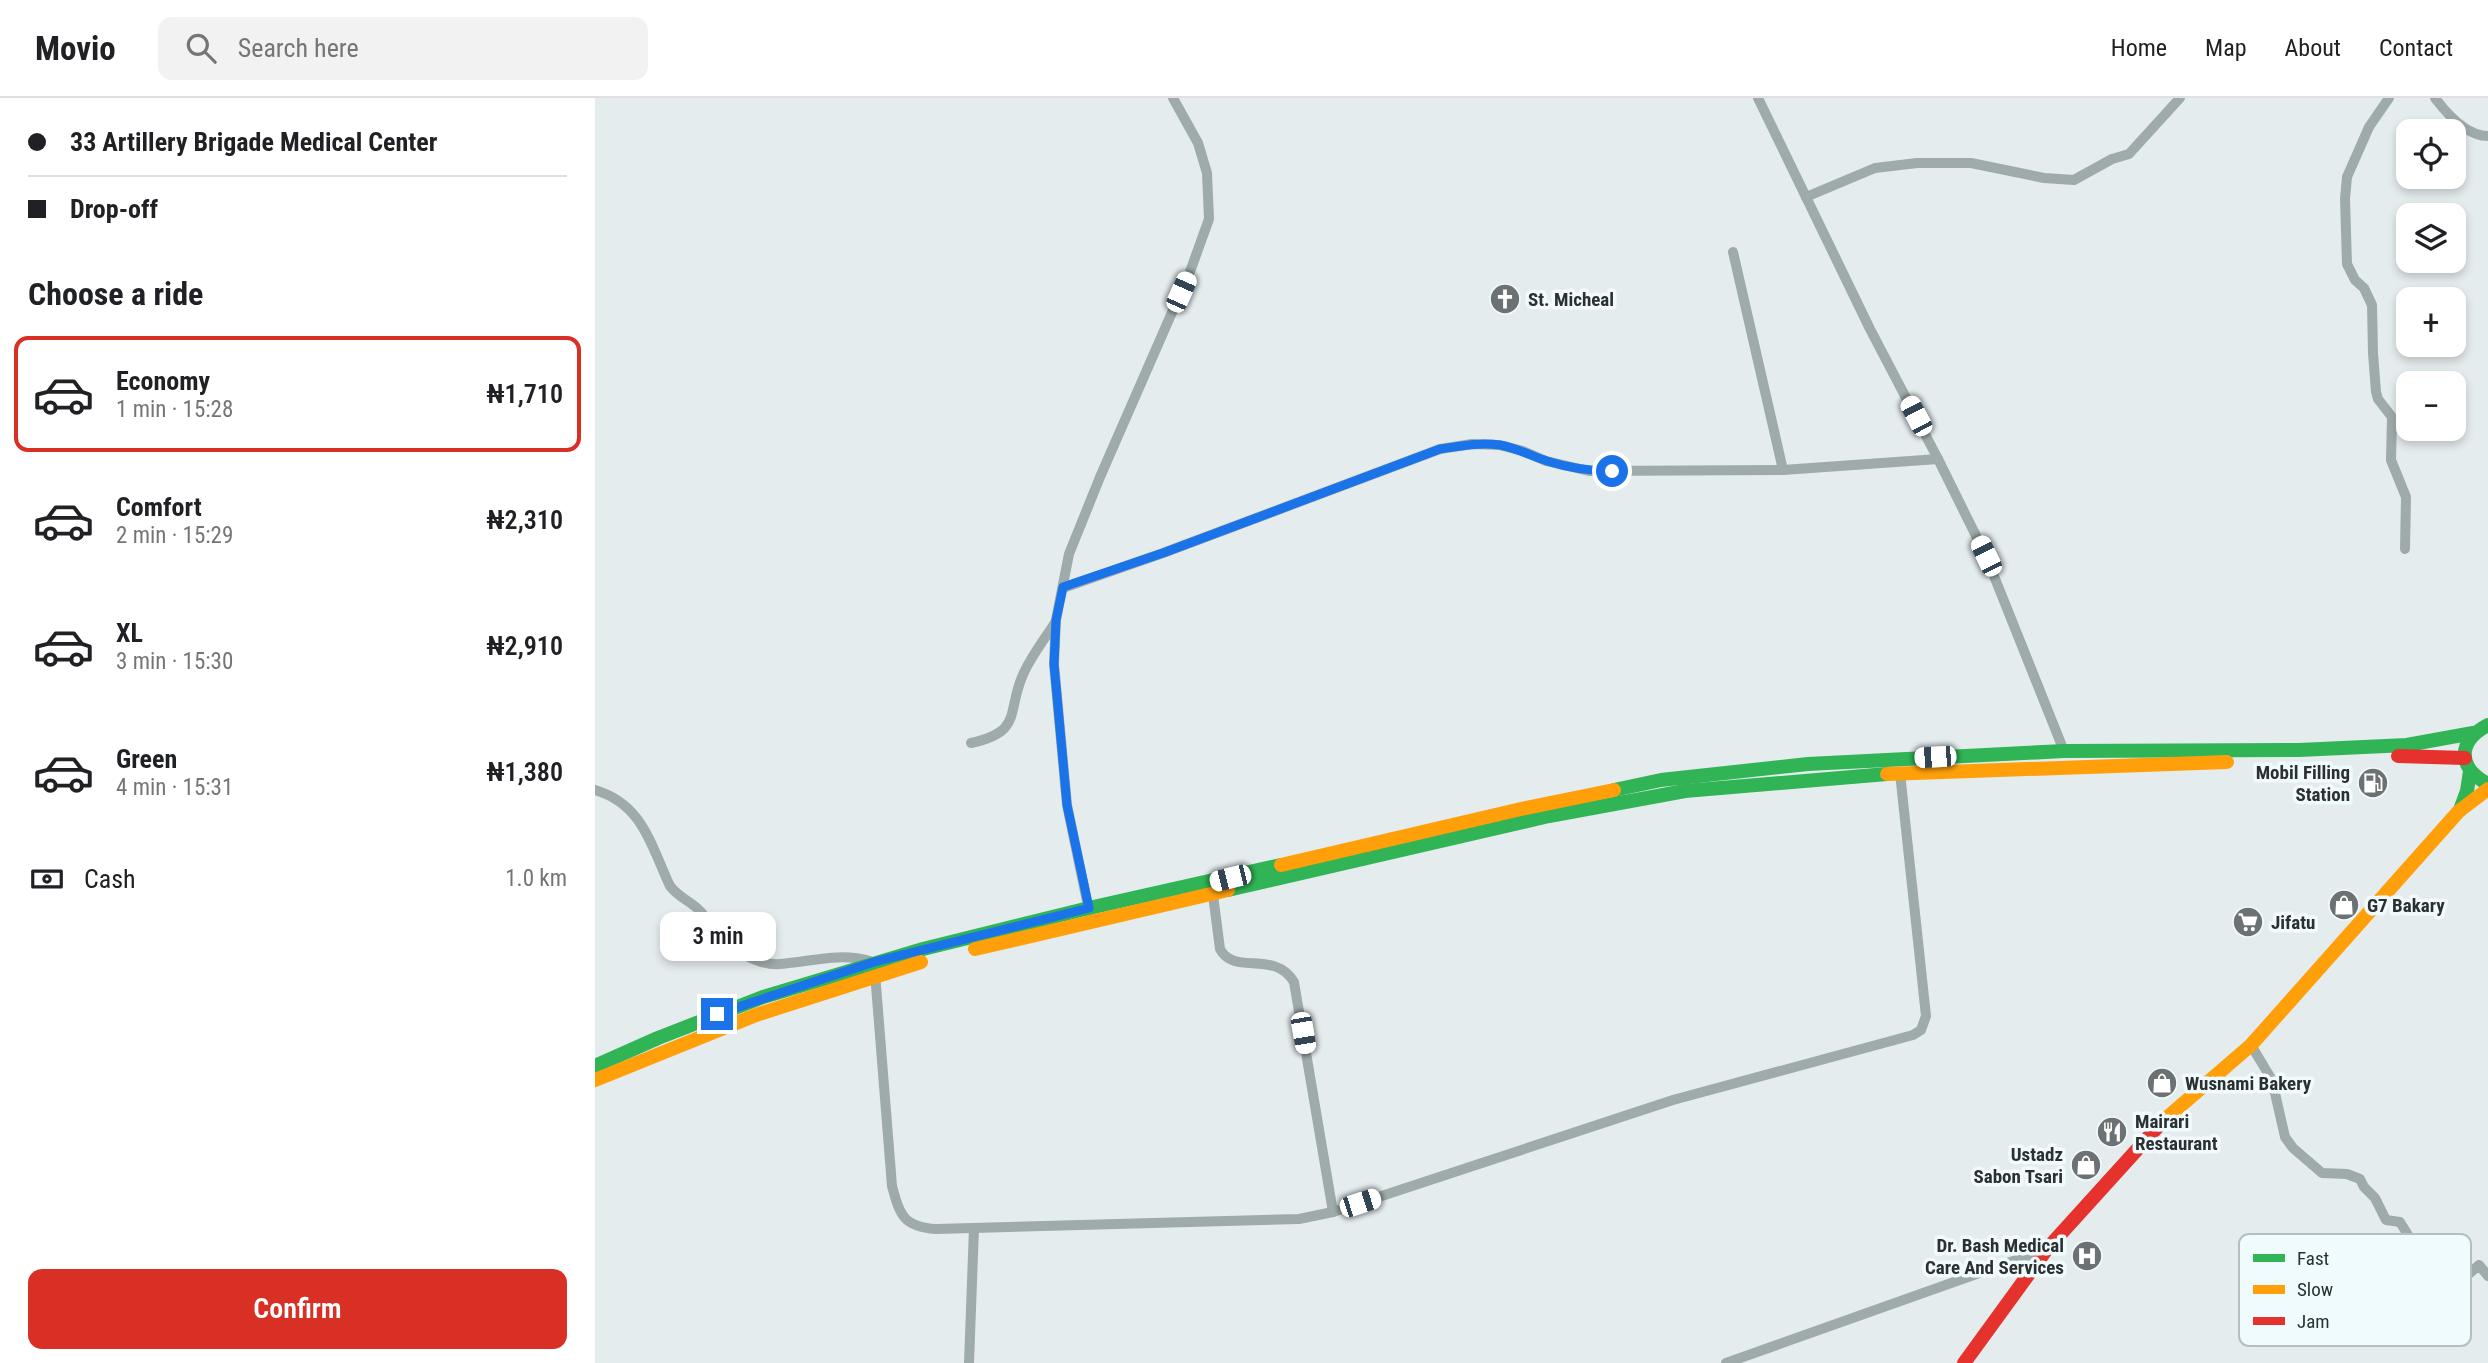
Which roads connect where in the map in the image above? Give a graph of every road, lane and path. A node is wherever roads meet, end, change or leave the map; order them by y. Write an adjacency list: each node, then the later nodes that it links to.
1 (1173, 98): 12 (street)
2 (1758, 98): 7 (street)
3 (2180, 98): 7 (street)
4 (2389, 98): 11 (street)
5 (2435, 98): 6 (street)
6 (2488, 136)
7 (1805, 197): 9 (street)
8 (1733, 252): 10 (street)
9 (1938, 459): 10 (street); 17 (street)
10 (1783, 470): 12 (street)
11 (2405, 549)
12 (1063, 587): 13 (street)
13 (1056, 620): 16 (street); 25 (street)
14 (2488, 725): 15 (main road)
15 (2473, 733): 17 (main road); 18 (main road)
16 (971, 743)
17 (2064, 751): 19 (main road)
18 (2467, 764): 19 (main road); 20 (main road); 22 (main road)
19 (1899, 766): 23 (main road); 32 (street)
20 (2488, 786): 22 (main road)
21 (595, 790): 26 (street)
22 (2459, 811): 29 (main road)
23 (1268, 876): 24 (main road); 25 (main road)
24 (1213, 895): 25 (main road); 32 (street)
25 (1090, 916): 27 (main road)
26 (814, 958): 27 (street); 28 (street)
27 (875, 969): 28 (main road); 31 (main road); 33 (street)
28 (834, 974): 30 (main road)
29 (2251, 1045): 34 (street); 35 (main road)
30 (595, 1066)
31 (595, 1080)
32 (1333, 1212): 33 (street)
33 (974, 1228): 38 (street)
34 (2407, 1234)
35 (2047, 1249): 39 (street); 40 (main road)
36 (2471, 1272): 37 (street)
37 (2488, 1276)
38 (969, 1363)
39 (1726, 1363)
40 (1963, 1363)

